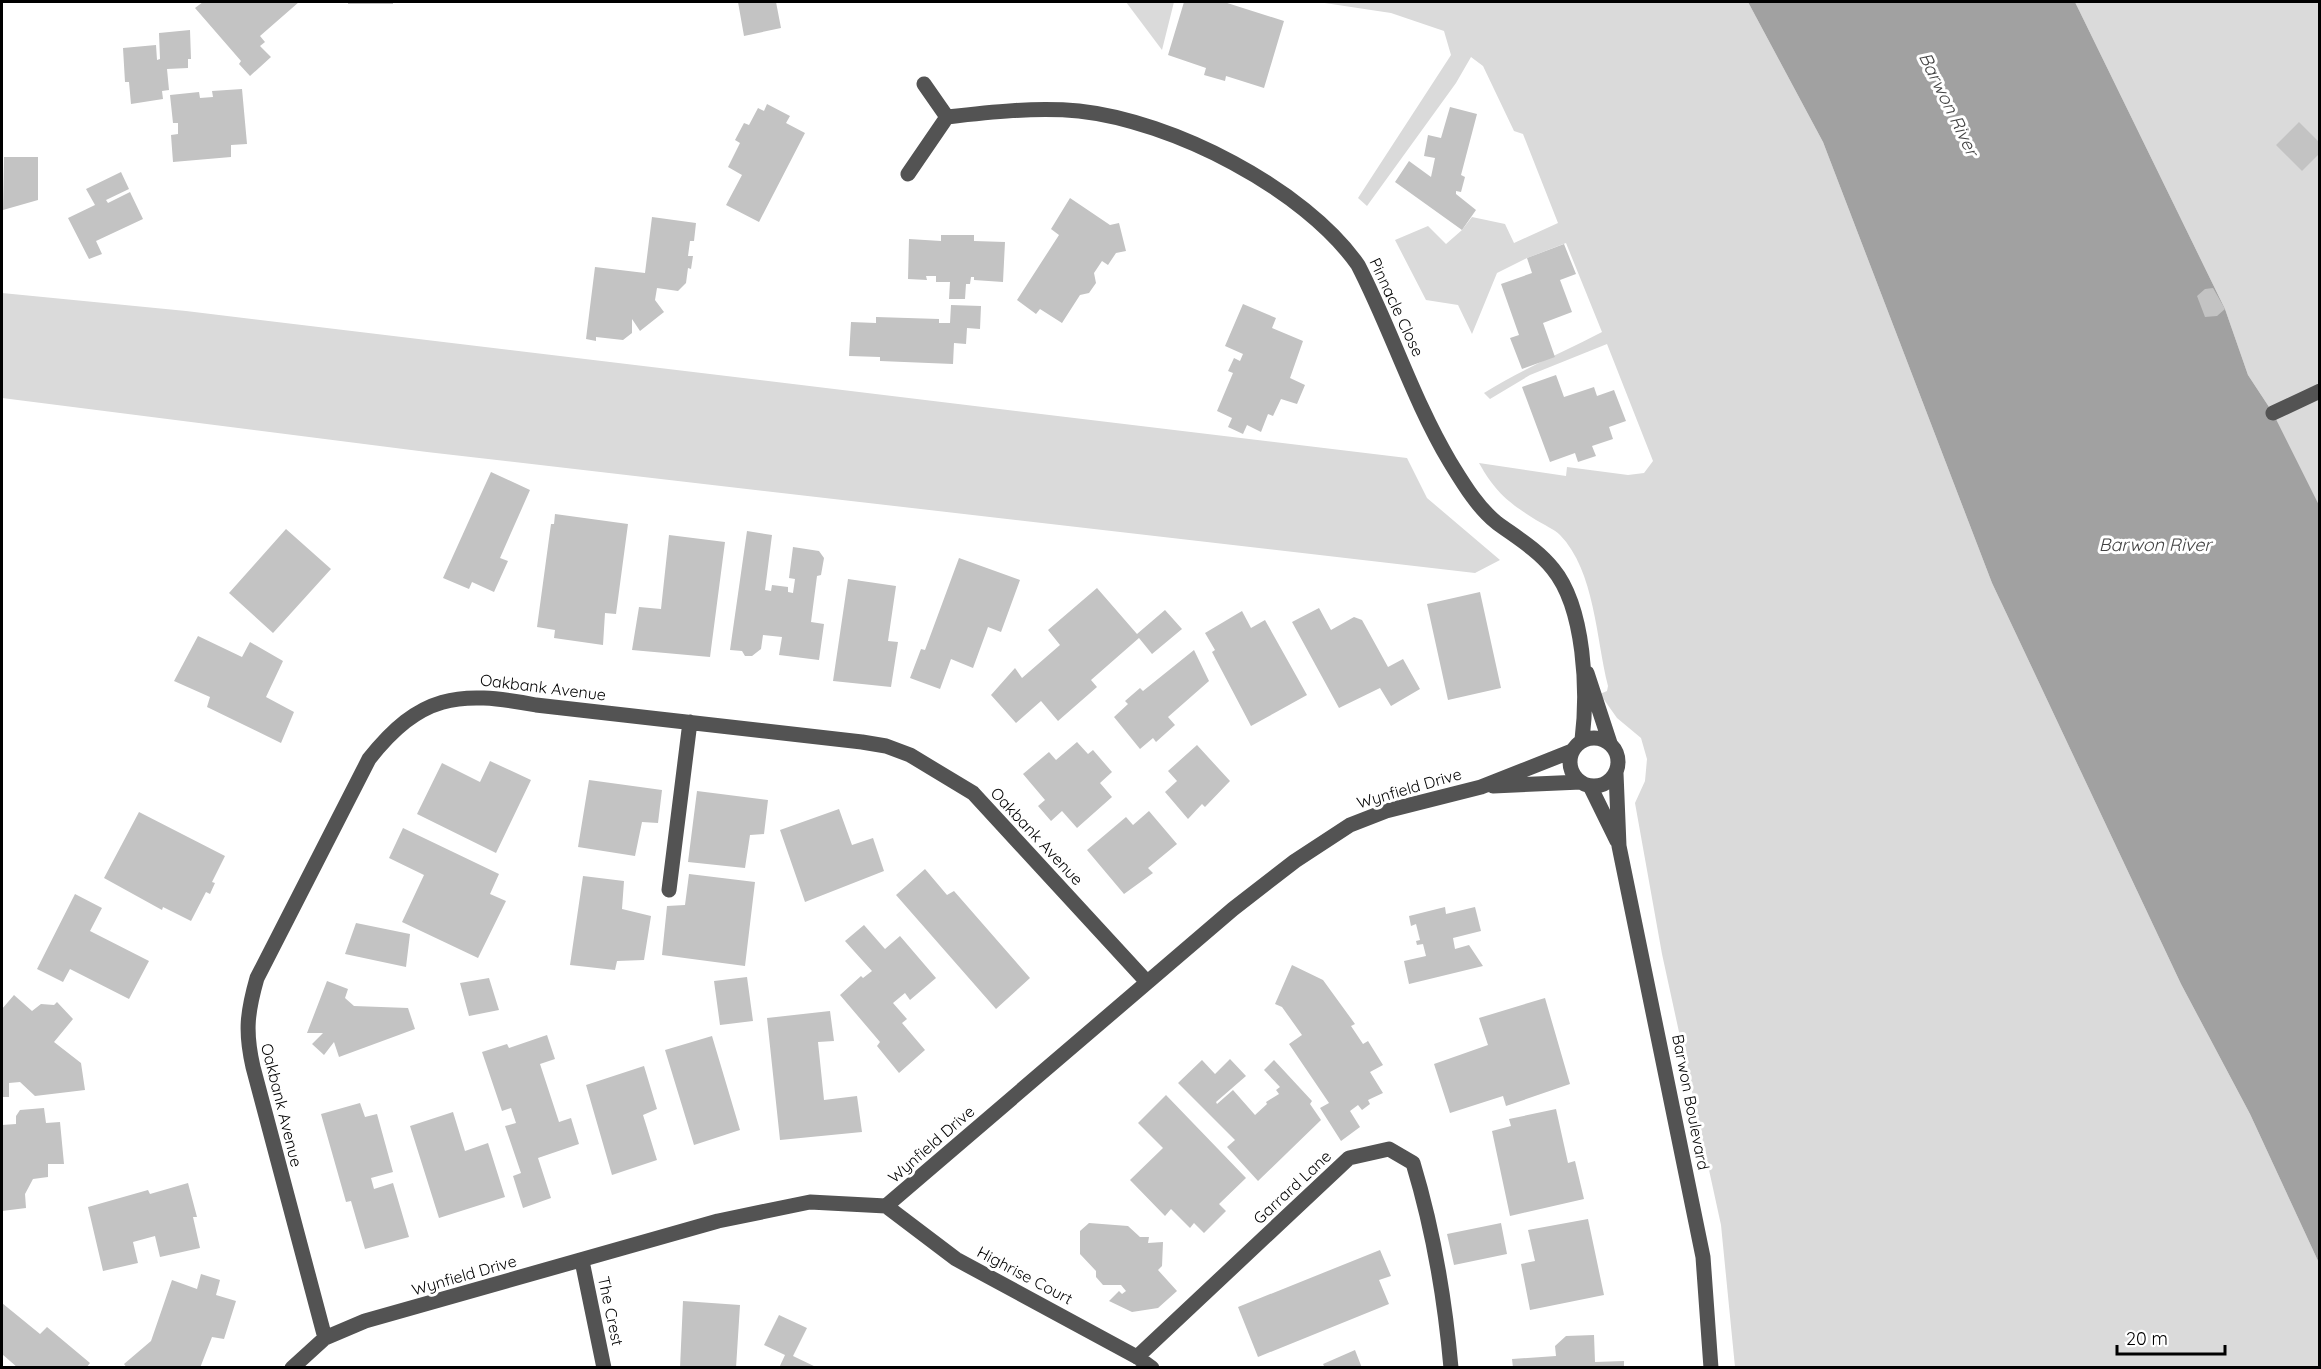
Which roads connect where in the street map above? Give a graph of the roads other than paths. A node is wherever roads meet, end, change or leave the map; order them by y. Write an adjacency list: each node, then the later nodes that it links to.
1 (924, 84): 2 (street)
2 (946, 117): 3 (street); 6 (street, Pinnacle Close)
3 (908, 174)
4 (2319, 391): 5 (street)
5 (2273, 413)
6 (1582, 656): 8 (street, Pinnacle Close); 9 (street, Pinnacle Close)
7 (690, 722): 14 (street); 15 (street, Oakbank Avenue); 18 (street, Oakbank Avenue)
8 (1610, 743): 9 (street); 10 (street, Barwon Boulevard)
9 (1577, 746): 11 (street, Barwon Boulevard); 12 (street, Wynfield Drive)
10 (1616, 773): 11 (street); 13 (street, Barwon Boulevard)
11 (1585, 784): 12 (street, Wynfield Drive); 13 (street, Barwon Boulevard)
12 (1481, 787): 15 (street, Wynfield Drive)
13 (1619, 846): 24 (street, Barwon Boulevard)
14 (669, 890)
15 (1148, 982): 16 (street, Wynfield Drive)
16 (886, 1206): 17 (street, Wynfield Drive); 19 (street, Highrise Court)
17 (582, 1261): 18 (street, Wynfield Drive); 21 (street, The Crest)
18 (325, 1338): 20 (street, Wynfield Drive)
19 (1137, 1357): 22 (street, Highrise Court); 23 (street, Garrard Lane)
20 (292, 1368)
21 (604, 1368)
22 (1152, 1368)
23 (1450, 1368)
24 (1711, 1368)

